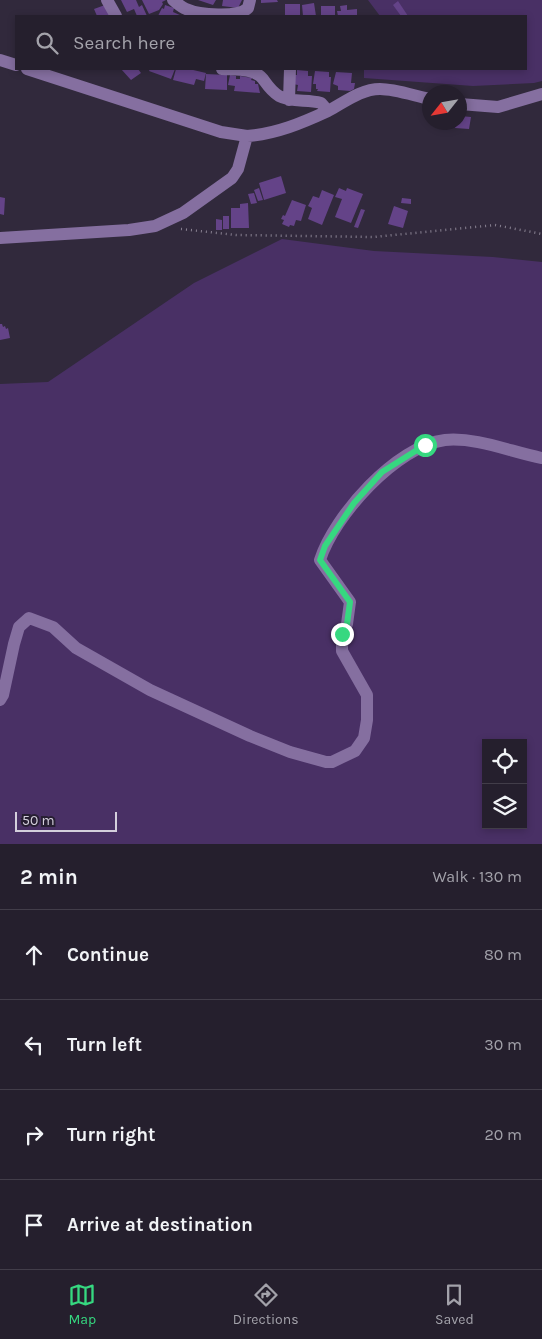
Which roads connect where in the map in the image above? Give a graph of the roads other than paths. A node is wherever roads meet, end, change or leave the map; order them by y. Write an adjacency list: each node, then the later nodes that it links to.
1 (108, 0): 5 (street)
2 (173, 0): 4 (street)
3 (250, 0): 4 (street)
4 (186, 13)
5 (116, 15)
6 (0, 60): 7 (street)
7 (15, 65)
8 (29, 70): 16 (street)
9 (236, 70): 13 (street)
10 (290, 70): 13 (street)
11 (542, 94): 14 (street)
12 (422, 98): 15 (street)
13 (289, 100): 15 (street)
14 (467, 105)
15 (328, 111): 16 (street)
16 (248, 136): 17 (street)
17 (0, 238)
18 (542, 458): 19 (street)
19 (0, 700)

